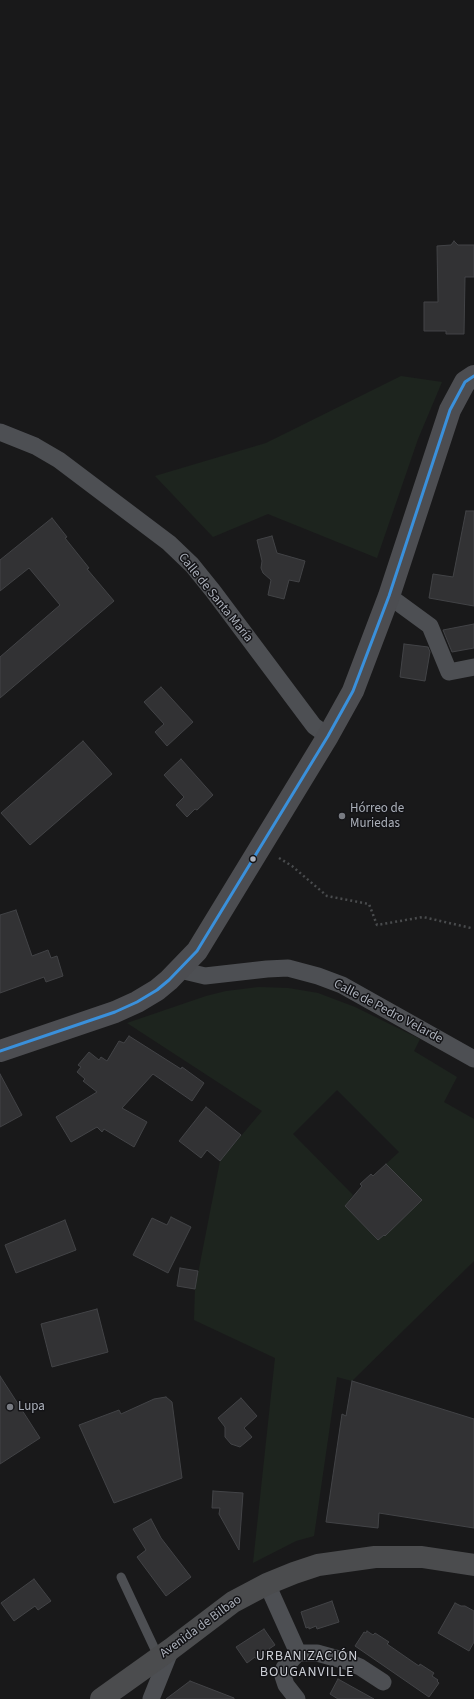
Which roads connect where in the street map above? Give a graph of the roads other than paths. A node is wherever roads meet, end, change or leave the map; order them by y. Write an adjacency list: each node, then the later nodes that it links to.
1 (474, 376): 3 (street)
2 (0, 432): 5 (street, Calle de Santa María)
3 (389, 596): 4 (street); 5 (street)
4 (474, 667)
5 (328, 736): 6 (street)
6 (180, 970): 7 (street); 8 (street, Calle de Pedro Velarde)
7 (0, 1051)
8 (474, 1059)
9 (474, 1565): 11 (main road, Avenida de Bilbao)
10 (121, 1577): 13 (lane)
11 (267, 1584): 12 (street); 13 (main road, Avenida de Bilbao)
12 (298, 1653): 14 (street); 17 (street)
13 (165, 1654): 15 (main road, Avenida de Bilbao); 16 (street)
14 (383, 1682)
15 (101, 1699)
16 (151, 1699)
17 (297, 1699)

